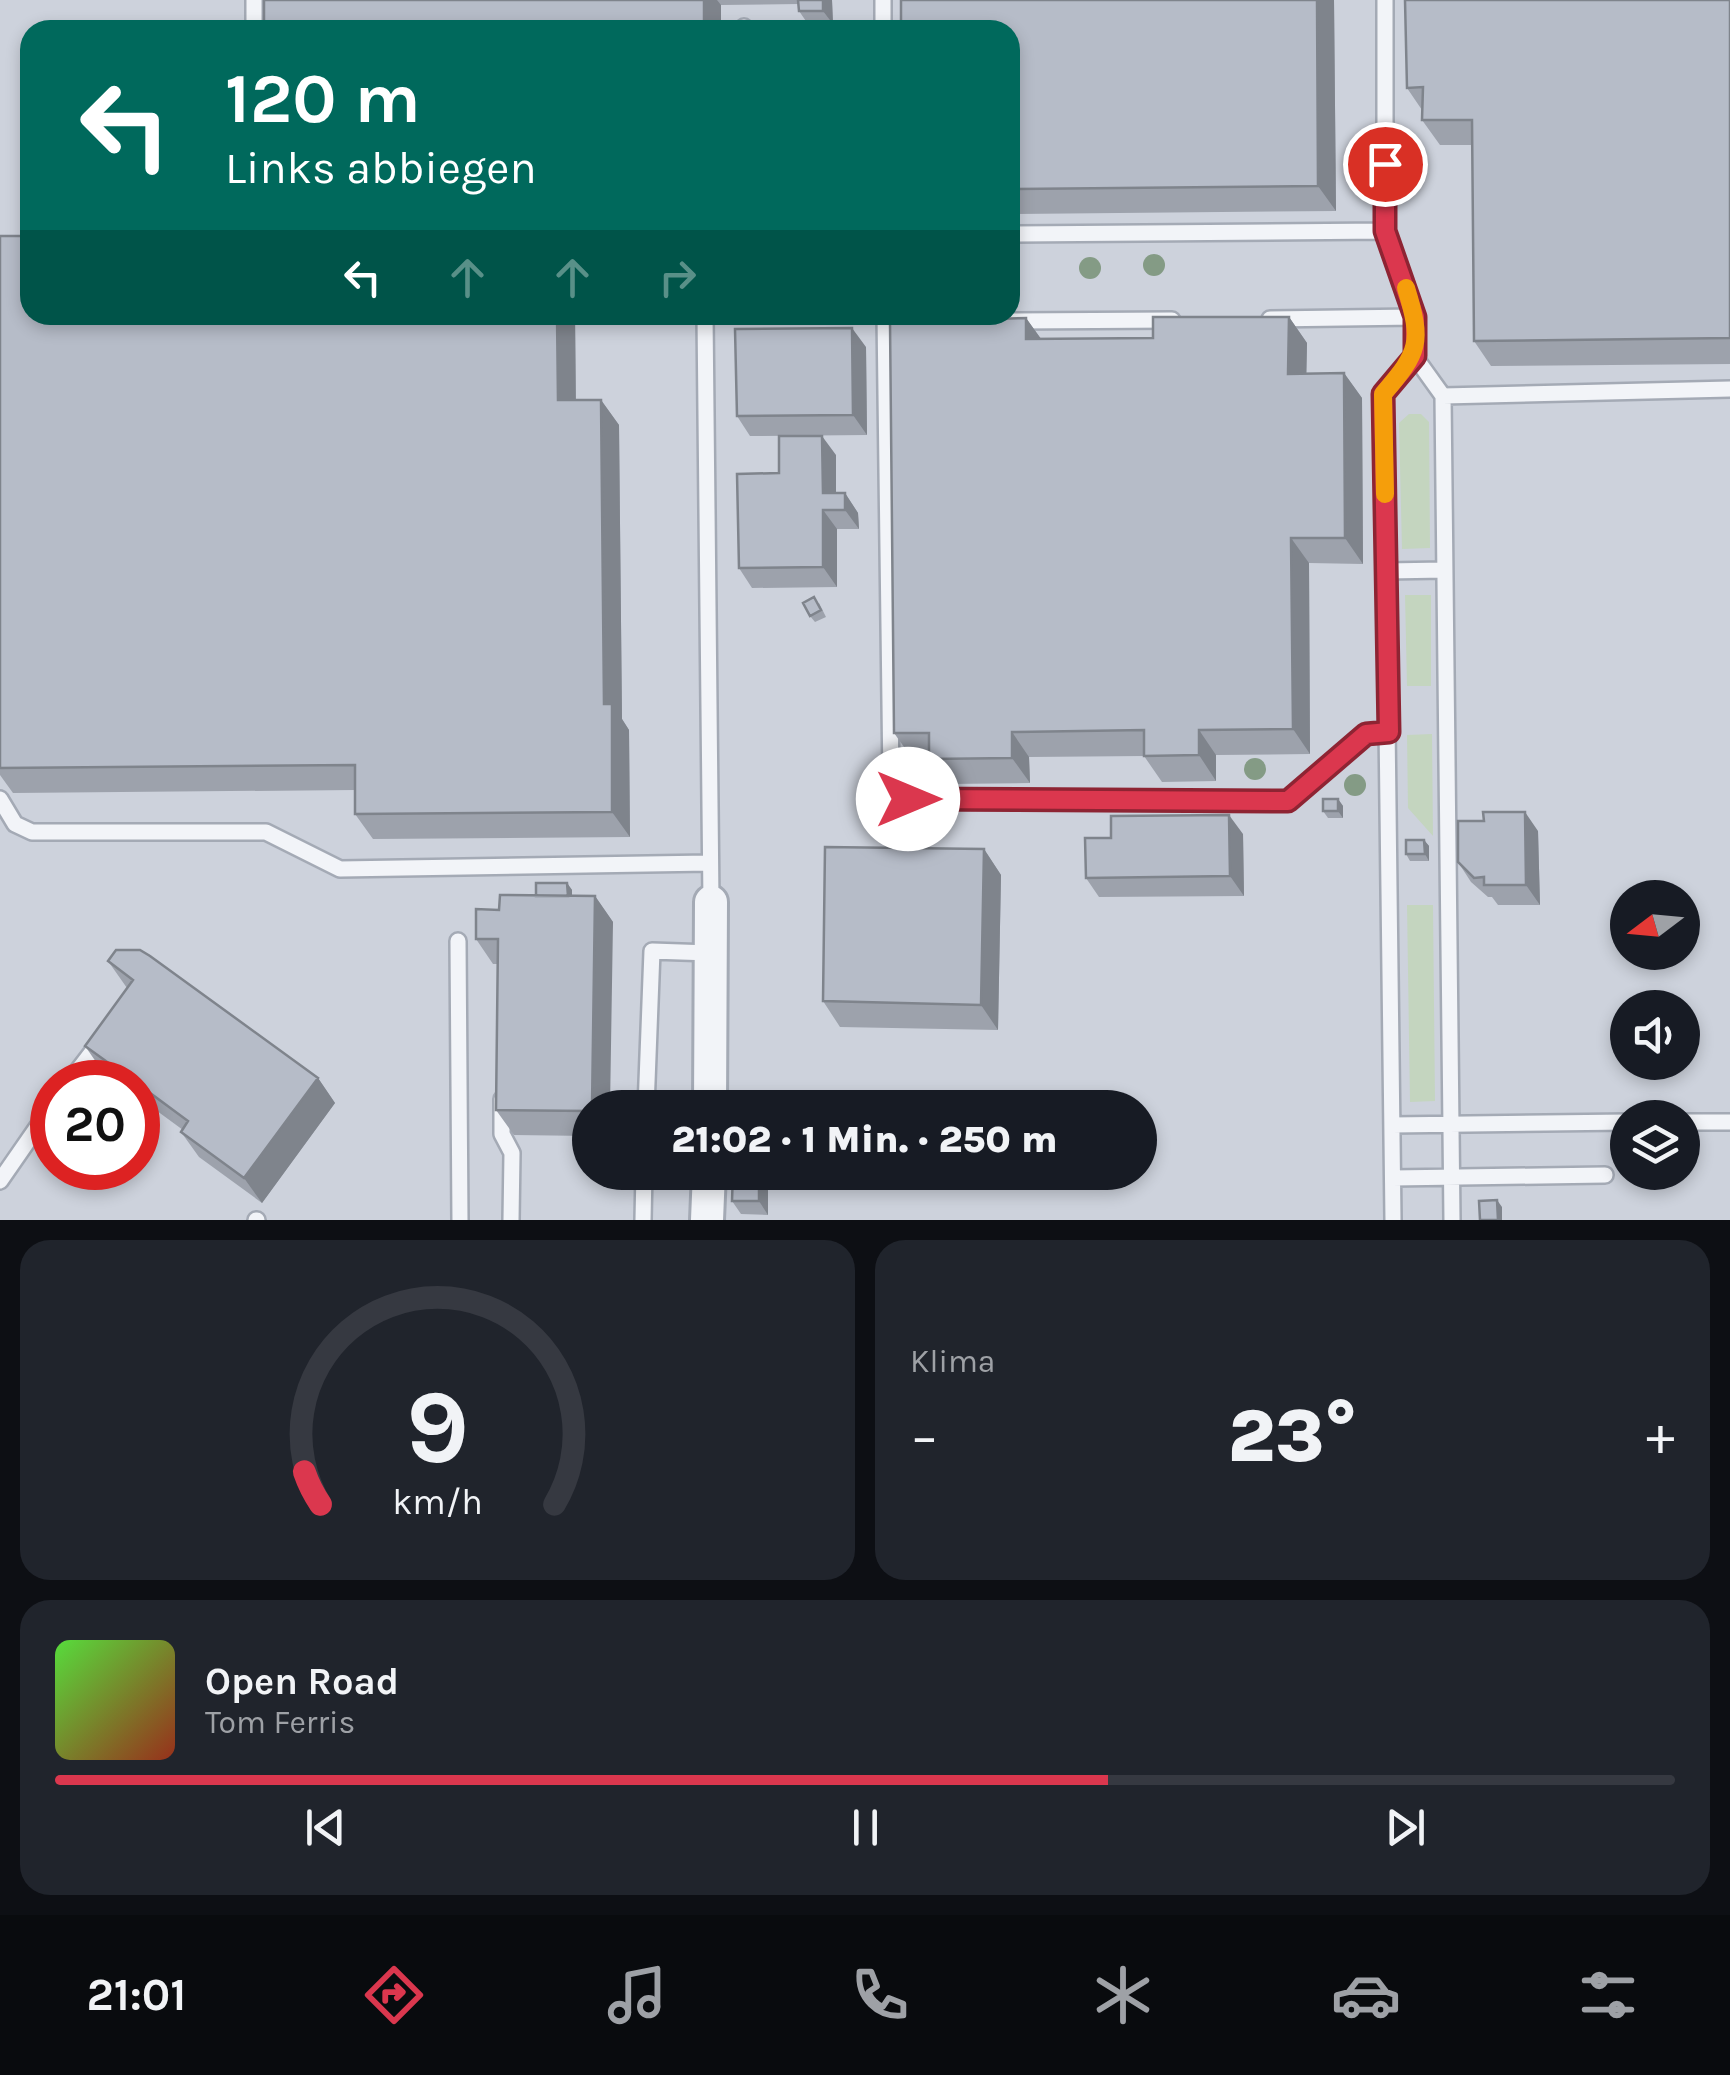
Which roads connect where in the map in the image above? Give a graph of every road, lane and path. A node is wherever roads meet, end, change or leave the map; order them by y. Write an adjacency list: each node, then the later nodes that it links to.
1 (1384, 0): 2 (lane)
2 (1385, 231): 3 (lane); 4 (lane)
3 (1020, 234)
4 (1415, 317): 6 (lane); 10 (lane)
5 (1190, 320): 7 (lane)
6 (1248, 320)
7 (1020, 321)
8 (705, 325): 17 (lane)
9 (891, 325): 15 (lane)
10 (1415, 356): 12 (lane); 14 (lane)
11 (1730, 389): 12 (lane)
12 (1444, 396): 13 (lane)
13 (1444, 570): 14 (lane); 29 (lane)
14 (1387, 571): 15 (lane)
15 (1389, 732): 30 (lane)
16 (0, 799): 17 (lane)
17 (709, 862): 18 (lane)
18 (711, 902): 20 (street)
19 (458, 941): 38 (lane)
20 (710, 953): 24 (lane); 25 (street)
21 (117, 1019): 22 (lane)
22 (86, 1060)
23 (502, 1076): 39 (lane)
24 (647, 1090)
25 (710, 1090)
26 (1610, 1122): 29 (lane)
27 (1700, 1122): 28 (lane)
28 (1730, 1122)
29 (1452, 1124): 30 (lane); 33 (lane)
30 (1392, 1125): 34 (lane)
31 (30, 1138): 35 (lane)
32 (1605, 1174): 33 (lane)
33 (1452, 1177): 34 (lane); 43 (lane)
34 (1392, 1178): 42 (lane)
35 (0, 1181)
36 (644, 1190): 40 (lane)
37 (708, 1190): 41 (street)
38 (460, 1220)
39 (511, 1220)
40 (643, 1220)
41 (707, 1220)
42 (1394, 1220)
43 (1452, 1220)

